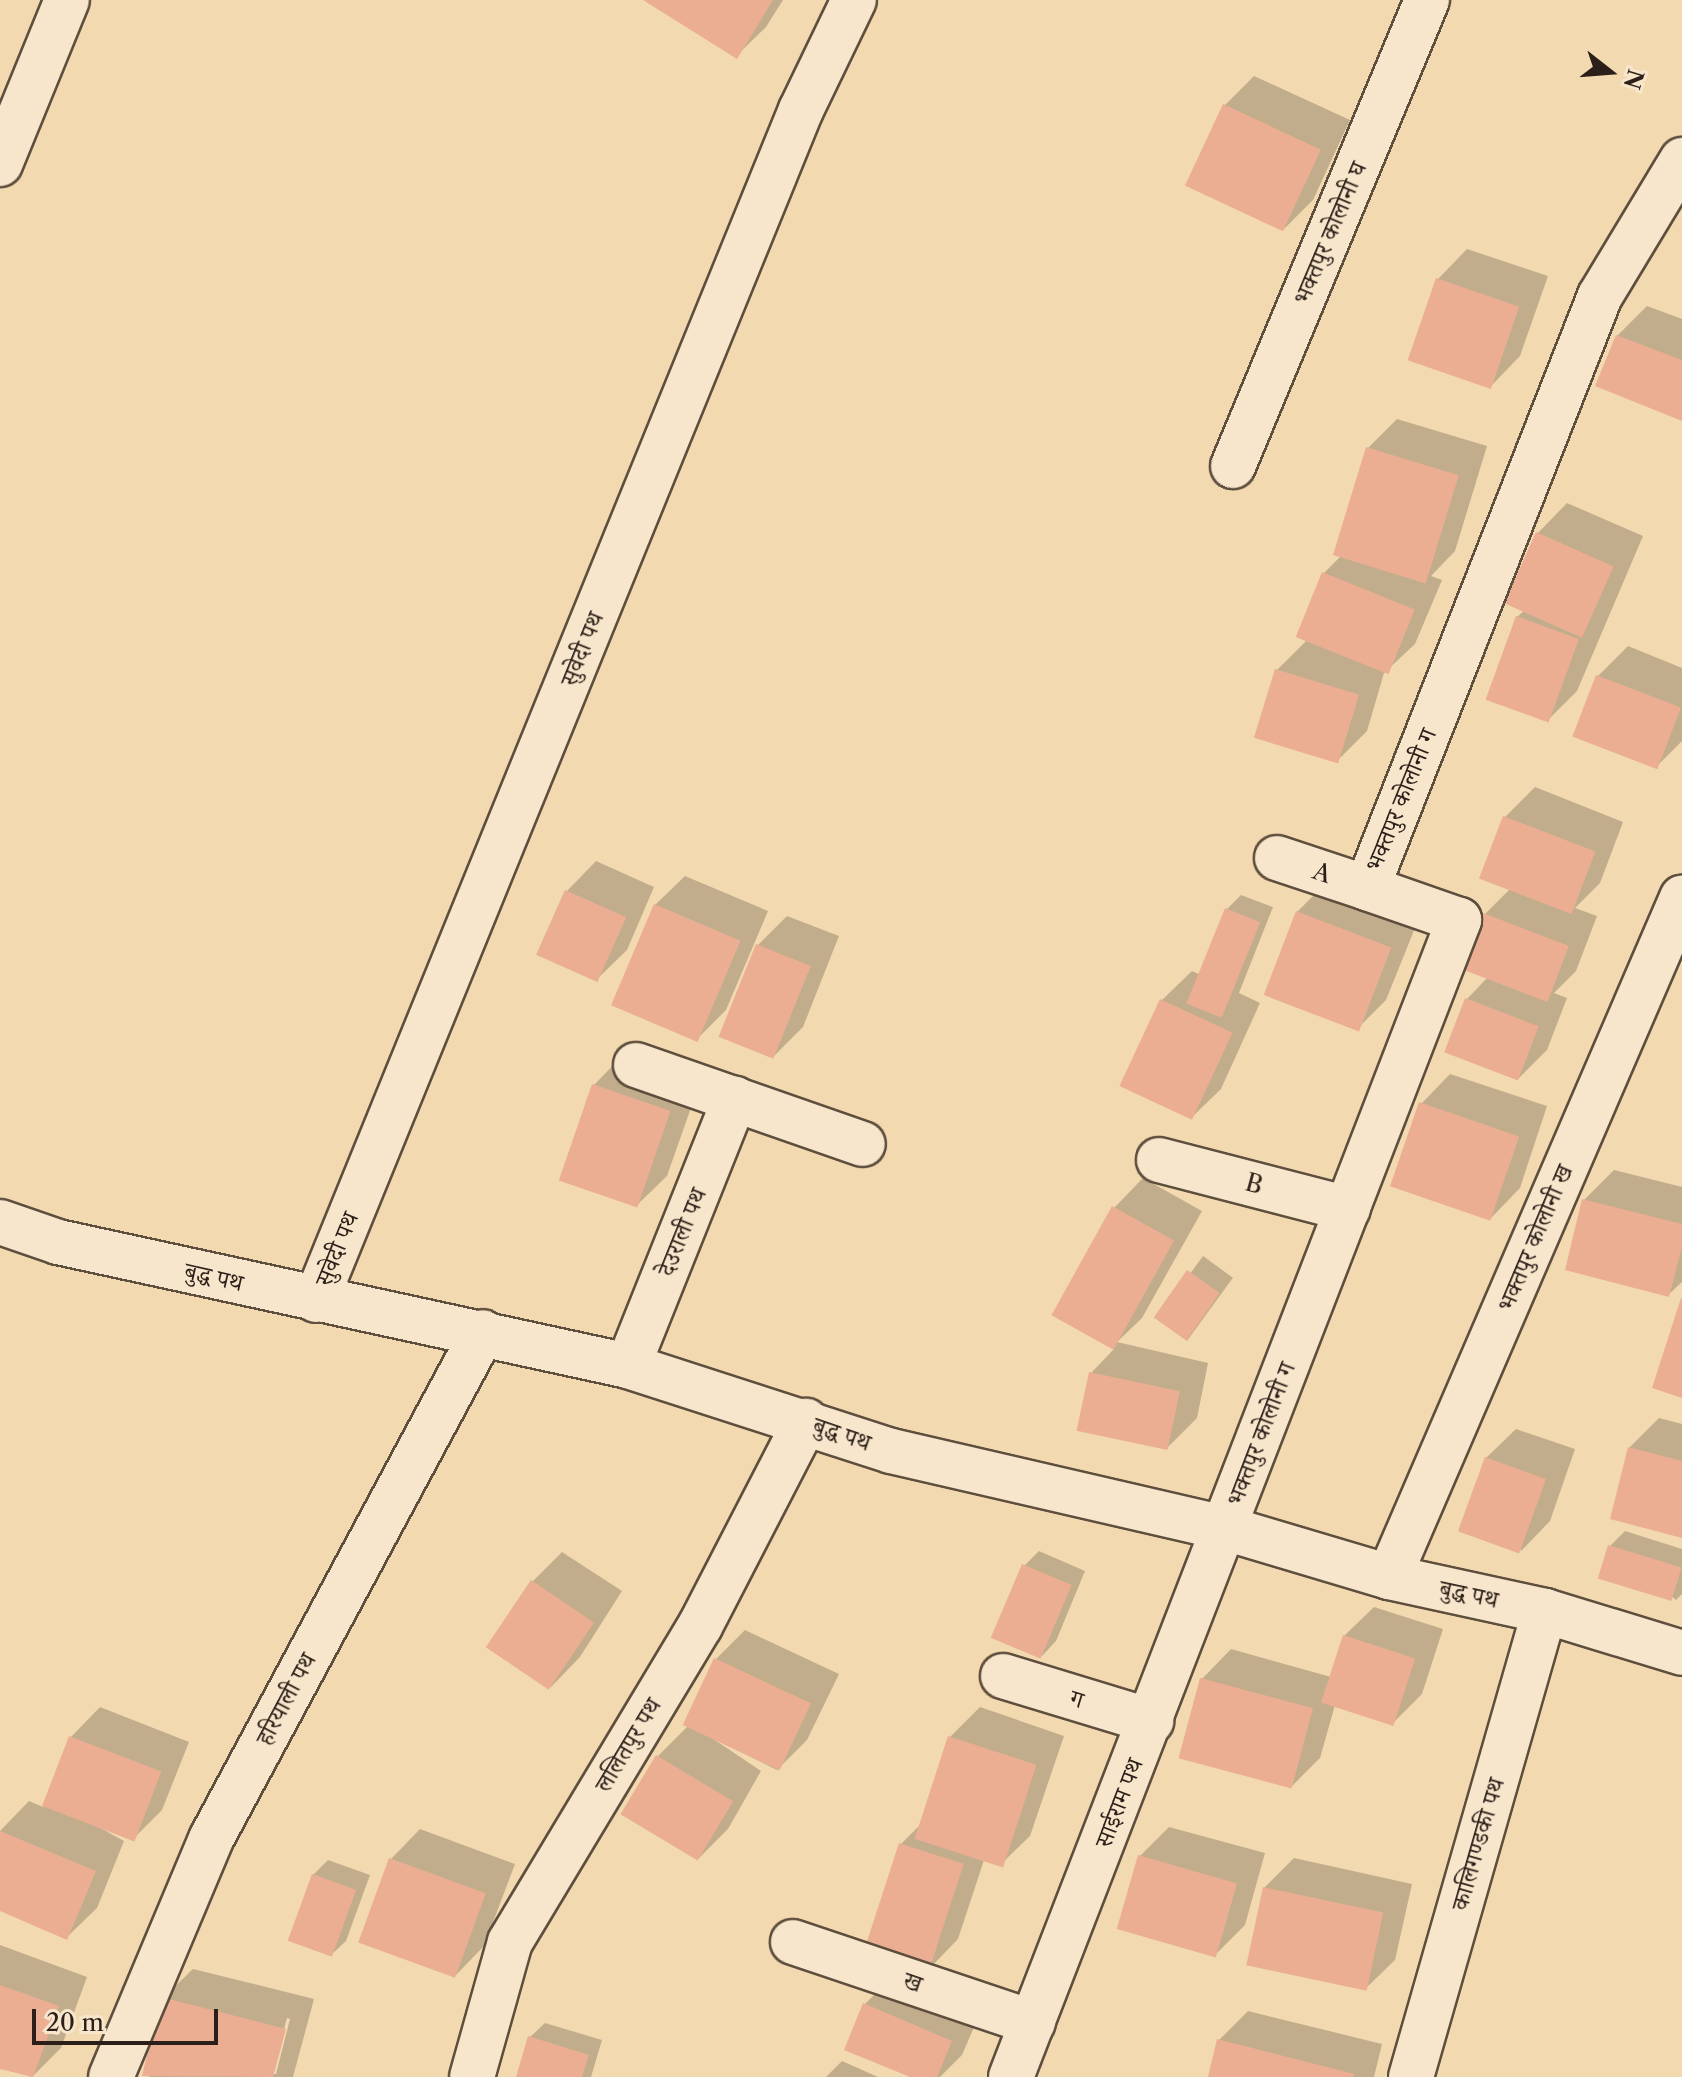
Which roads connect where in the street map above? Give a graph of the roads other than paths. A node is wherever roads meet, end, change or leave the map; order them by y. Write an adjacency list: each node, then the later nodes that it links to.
1 (67, 0): 5 (street)
2 (854, 0): 16 (street, सुवेदी पथ)
3 (1427, 0): 6 (street, भक्तपुर कोलोनी घ)
4 (1682, 160): 8 (street, भक्तपुर कोलोनी ग)
5 (0, 164)
6 (1233, 466)
7 (1277, 858): 8 (street, A)
8 (1367, 888): 14 (street, भक्तपुर कोलोनी ग)
9 (1682, 898): 21 (street, भक्तपुर कोलोनी ख)
10 (636, 1065): 11 (street)
11 (735, 1099): 12 (street); 18 (street, देउराली पथ)
12 (863, 1144)
13 (1159, 1160): 14 (street, B)
14 (1348, 1209): 20 (street, भक्तपुर कोलोनी ग)
15 (0, 1222): 16 (street, बुद्ध पथ)
16 (316, 1300): 17 (street, बुद्ध पथ)
17 (483, 1332): 18 (street, बुद्ध पथ); 28 (street, हरियाली पथ)
18 (628, 1366): 19 (street, बुद्ध पथ)
19 (806, 1421): 20 (street, बुद्ध पथ); 29 (street, ललितपुर पथ)
20 (1225, 1528): 21 (street, बुद्ध पथ); 25 (street, साईराम पथ)
21 (1389, 1577): 22 (street, बुद्ध पथ)
22 (1545, 1611): 23 (street, बुद्ध पथ); 31 (street, कालिगण्डकी पथ)
23 (1682, 1653)
24 (1003, 1676): 25 (street, ग)
25 (1151, 1721): 27 (street, साईराम पथ)
26 (793, 1942): 27 (street, ख)
27 (1033, 2023): 30 (street, साईराम पथ)
28 (111, 2077)
29 (472, 2077)
30 (1011, 2077)
31 (1411, 2077)

